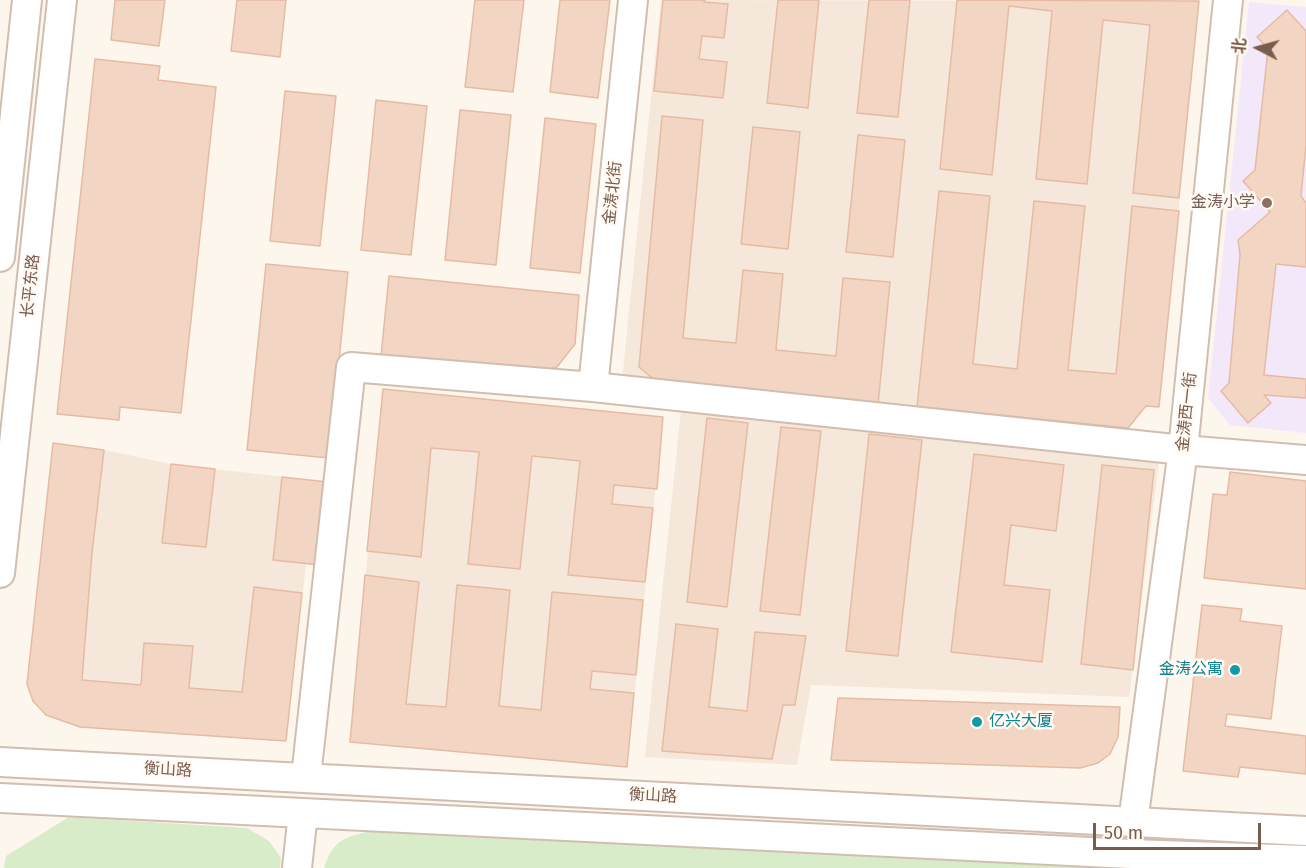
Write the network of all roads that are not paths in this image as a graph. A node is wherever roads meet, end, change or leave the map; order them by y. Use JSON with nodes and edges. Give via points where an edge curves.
{"nodes":[{"id":1,"x":27,"y":0,"type":"edge"},
{"id":2,"x":62,"y":0,"type":"edge"},
{"id":3,"x":633,"y":0,"type":"edge"},
{"id":4,"x":1228,"y":0,"type":"edge"},
{"id":5,"x":0,"y":257,"type":"edge"},
{"id":6,"x":593,"y":387,"type":"junction"},
{"id":7,"x":1183,"y":450,"type":"junction"},
{"id":8,"x":1306,"y":460,"type":"edge"},
{"id":9,"x":0,"y":573,"type":"edge"},
{"id":10,"x":0,"y":762,"type":"edge"},
{"id":11,"x":306,"y":777,"type":"junction"},
{"id":12,"x":0,"y":798,"type":"edge"},
{"id":13,"x":303,"y":813,"type":"junction"},
{"id":14,"x":1133,"y":822,"type":"junction"},
{"id":15,"x":1306,"y":831,"type":"edge"},
{"id":16,"x":1306,"y":860,"type":"edge"},
{"id":17,"x":1130,"y":861,"type":"edge"},
{"id":18,"x":297,"y":868,"type":"edge"}],
"edges":[{"from":1,"to":5,"type":"street","name":"长平东路"},
{"from":2,"to":9,"type":"street","name":"长平东路"},
{"from":3,"to":6,"type":"street","name":"金涛北街"},
{"from":4,"to":7,"type":"street","name":"金涛西一街"},
{"from":6,"to":7,"type":"street"},
{"from":6,"to":11,"type":"street","via":[[351,367]]},
{"from":7,"to":8,"type":"street"},
{"from":7,"to":14,"type":"street","name":"金涛西一街"},
{"from":10,"to":11,"type":"street","name":"衡山路"},
{"from":11,"to":14,"type":"street","name":"衡山路"},
{"from":12,"to":13,"type":"street"},
{"from":13,"to":17,"type":"street"},
{"from":13,"to":18,"type":"street"},
{"from":14,"to":15,"type":"street","name":"衡山路"},
{"from":16,"to":17,"type":"street"}]}
